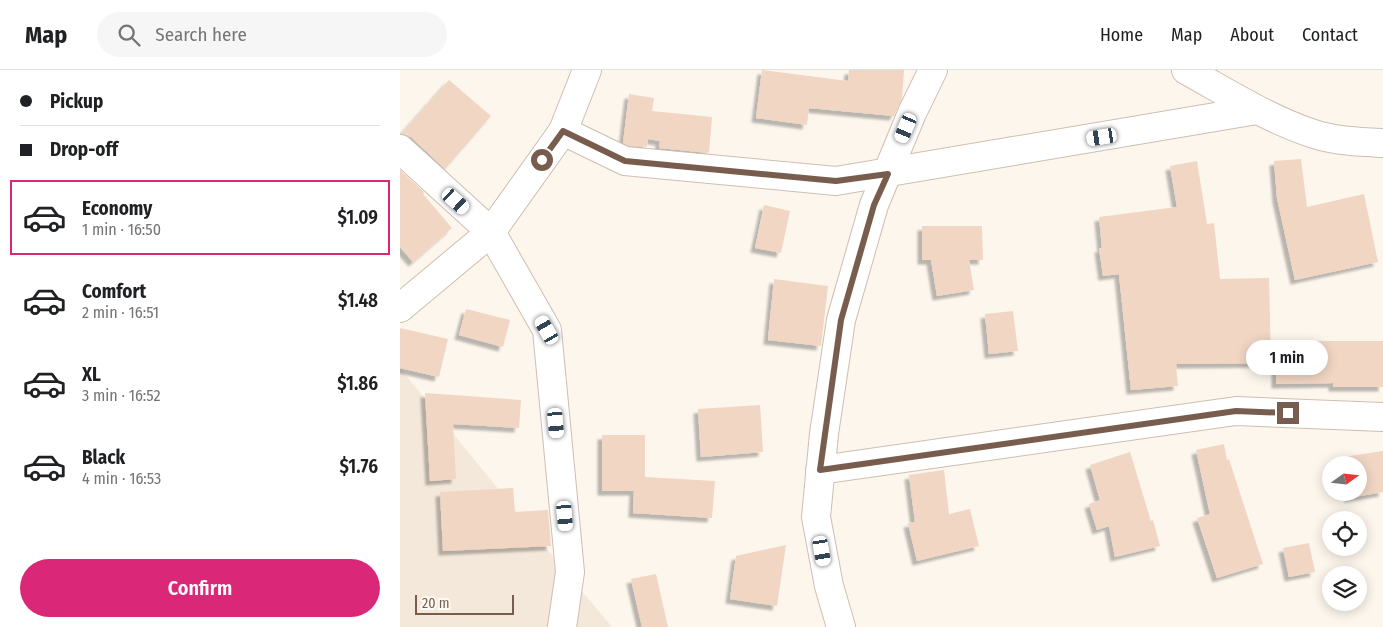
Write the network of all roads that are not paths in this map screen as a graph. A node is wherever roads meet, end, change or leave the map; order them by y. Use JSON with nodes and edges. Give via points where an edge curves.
{"nodes":[{"id":1,"x":587,"y":70,"type":"edge"},
{"id":2,"x":933,"y":70,"type":"edge"},
{"id":3,"x":1186,"y":70,"type":"edge"},
{"id":4,"x":1257,"y":110,"type":"junction"},
{"id":5,"x":563,"y":131,"type":"junction"},
{"id":6,"x":1383,"y":143,"type":"edge"},
{"id":7,"x":400,"y":149,"type":"edge"},
{"id":8,"x":888,"y":174,"type":"junction"},
{"id":9,"x":491,"y":232,"type":"junction"},
{"id":10,"x":400,"y":308,"type":"edge"},
{"id":11,"x":1383,"y":417,"type":"edge"},
{"id":12,"x":820,"y":470,"type":"junction"},
{"id":13,"x":562,"y":627,"type":"edge"},
{"id":14,"x":841,"y":627,"type":"edge"}],
"edges":[{"from":1,"to":5,"type":"street"},
{"from":2,"to":8,"type":"street"},
{"from":3,"to":4,"type":"street"},
{"from":4,"to":6,"type":"street","via":[[1315,135]]},
{"from":4,"to":8,"type":"street"},
{"from":5,"to":8,"type":"street","via":[[625,161],[836,181]]},
{"from":5,"to":9,"type":"street"},
{"from":7,"to":9,"type":"street"},
{"from":8,"to":12,"type":"street","via":[[874,205],[841,320]]},
{"from":9,"to":10,"type":"street"},
{"from":9,"to":13,"type":"street","via":[[547,330],[570,572]]},
{"from":11,"to":12,"type":"street","via":[[1236,411]]},
{"from":12,"to":14,"type":"street","via":[[816,517],[828,586]]}]}
